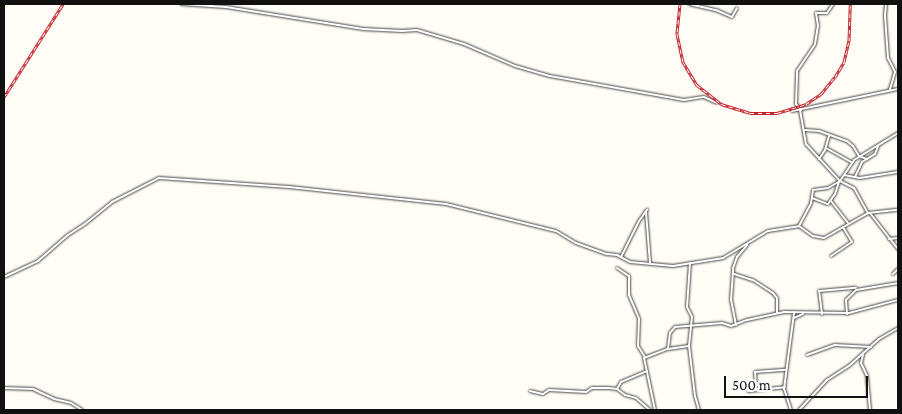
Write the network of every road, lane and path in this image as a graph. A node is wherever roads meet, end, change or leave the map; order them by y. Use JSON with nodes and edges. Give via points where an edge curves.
{"nodes":[{"id":1,"x":181,"y":4,"type":"edge"},
{"id":2,"x":689,"y":4,"type":"edge"},
{"id":3,"x":833,"y":4,"type":"edge"},
{"id":4,"x":886,"y":4,"type":"edge"},
{"id":5,"x":737,"y":8,"type":"dead end"},
{"id":6,"x":898,"y":89,"type":"edge"},
{"id":7,"x":890,"y":90,"type":"junction"},
{"id":8,"x":717,"y":103,"type":"dead end"},
{"id":9,"x":801,"y":110,"type":"junction"},
{"id":10,"x":792,"y":111,"type":"dead end"},
{"id":11,"x":804,"y":130,"type":"junction"},
{"id":12,"x":898,"y":133,"type":"edge"},
{"id":13,"x":829,"y":136,"type":"junction"},
{"id":14,"x":878,"y":146,"type":"junction"},
{"id":15,"x":826,"y":148,"type":"junction"},
{"id":16,"x":859,"y":156,"type":"junction"},
{"id":17,"x":819,"y":159,"type":"junction"},
{"id":18,"x":867,"y":159,"type":"junction"},
{"id":19,"x":851,"y":162,"type":"junction"},
{"id":20,"x":898,"y":172,"type":"edge"},
{"id":21,"x":844,"y":175,"type":"junction"},
{"id":22,"x":855,"y":177,"type":"junction"},
{"id":23,"x":840,"y":181,"type":"junction"},
{"id":24,"x":812,"y":198,"type":"junction"},
{"id":25,"x":831,"y":201,"type":"junction"},
{"id":26,"x":898,"y":210,"type":"edge"},
{"id":27,"x":869,"y":213,"type":"junction"},
{"id":28,"x":848,"y":223,"type":"junction"},
{"id":29,"x":799,"y":226,"type":"junction"},
{"id":30,"x":843,"y":227,"type":"junction"},
{"id":31,"x":898,"y":238,"type":"edge"},
{"id":32,"x":890,"y":239,"type":"junction"},
{"id":33,"x":748,"y":244,"type":"junction"},
{"id":34,"x":898,"y":249,"type":"edge"},
{"id":35,"x":831,"y":256,"type":"dead end"},
{"id":36,"x":621,"y":257,"type":"junction"},
{"id":37,"x":650,"y":263,"type":"junction"},
{"id":38,"x":690,"y":263,"type":"junction"},
{"id":39,"x":616,"y":268,"type":"dead end"},
{"id":40,"x":898,"y":269,"type":"edge"},
{"id":41,"x":733,"y":274,"type":"junction"},
{"id":42,"x":893,"y":274,"type":"dead end"},
{"id":43,"x":4,"y":277,"type":"edge"},
{"id":44,"x":898,"y":283,"type":"edge"},
{"id":45,"x":856,"y":288,"type":"dead end"},
{"id":46,"x":898,"y":300,"type":"edge"},
{"id":47,"x":777,"y":313,"type":"junction"},
{"id":48,"x":794,"y":313,"type":"junction"},
{"id":49,"x":803,"y":314,"type":"junction"},
{"id":50,"x":822,"y":314,"type":"junction"},
{"id":51,"x":847,"y":314,"type":"junction"},
{"id":52,"x":793,"y":318,"type":"junction"},
{"id":53,"x":736,"y":325,"type":"junction"},
{"id":54,"x":689,"y":328,"type":"junction"},
{"id":55,"x":898,"y":328,"type":"edge"},
{"id":56,"x":894,"y":330,"type":"junction"},
{"id":57,"x":898,"y":332,"type":"edge"},
{"id":58,"x":689,"y":346,"type":"junction"},
{"id":59,"x":871,"y":347,"type":"junction"},
{"id":60,"x":668,"y":349,"type":"junction"},
{"id":61,"x":863,"y":354,"type":"junction"},
{"id":62,"x":807,"y":355,"type":"dead end"},
{"id":63,"x":645,"y":357,"type":"junction"},
{"id":64,"x":786,"y":370,"type":"junction"},
{"id":65,"x":647,"y":371,"type":"junction"},
{"id":66,"x":785,"y":387,"type":"junction"},
{"id":67,"x":4,"y":388,"type":"edge"},
{"id":68,"x":617,"y":389,"type":"junction"},
{"id":69,"x":756,"y":389,"type":"junction"},
{"id":70,"x":530,"y":391,"type":"dead end"},
{"id":71,"x":748,"y":391,"type":"dead end"},
{"id":72,"x":82,"y":410,"type":"edge"},
{"id":73,"x":650,"y":410,"type":"edge"},
{"id":74,"x":655,"y":410,"type":"edge"},
{"id":75,"x":699,"y":410,"type":"edge"},
{"id":76,"x":791,"y":410,"type":"edge"},
{"id":77,"x":799,"y":410,"type":"edge"},
{"id":78,"x":870,"y":410,"type":"edge"}],
"edges":[{"from":1,"to":8,"type":"street","via":[[363,29],[417,30],[550,76],[684,100],[704,97]]},
{"from":2,"to":5,"type":"street","via":[[732,17]]},
{"from":3,"to":9,"type":"street","via":[[828,13],[816,13],[816,44],[797,71],[796,104]]},
{"from":4,"to":7,"type":"street","via":[[888,58],[895,72]]},
{"from":6,"to":7,"type":"street"},
{"from":7,"to":9,"type":"street"},
{"from":9,"to":10,"type":"street"},
{"from":9,"to":11,"type":"street"},
{"from":11,"to":13,"type":"street","via":[[819,131]]},
{"from":11,"to":17,"type":"street","via":[[806,144]]},
{"from":12,"to":14,"type":"street"},
{"from":13,"to":15,"type":"street"},
{"from":13,"to":16,"type":"street","via":[[848,142]]},
{"from":14,"to":16,"type":"street"},
{"from":14,"to":18,"type":"street","via":[[875,154]]},
{"from":15,"to":17,"type":"street"},
{"from":15,"to":19,"type":"street"},
{"from":16,"to":18,"type":"street"},
{"from":16,"to":19,"type":"street"},
{"from":17,"to":23,"type":"street"},
{"from":18,"to":22,"type":"street"},
{"from":19,"to":21,"type":"street"},
{"from":20,"to":22,"type":"street"},
{"from":21,"to":22,"type":"street"},
{"from":21,"to":23,"type":"street"},
{"from":23,"to":24,"type":"street","via":[[827,189],[814,189]]},
{"from":23,"to":25,"type":"street"},
{"from":23,"to":27,"type":"street","via":[[854,188]]},
{"from":24,"to":25,"type":"street","via":[[826,204]]},
{"from":24,"to":29,"type":"street"},
{"from":25,"to":28,"type":"street"},
{"from":26,"to":27,"type":"street"},
{"from":27,"to":28,"type":"street"},
{"from":27,"to":32,"type":"street"},
{"from":28,"to":30,"type":"street"},
{"from":29,"to":30,"type":"street","via":[[821,238]]},
{"from":29,"to":33,"type":"street","via":[[768,231]]},
{"from":30,"to":35,"type":"street","via":[[853,241]]},
{"from":31,"to":32,"type":"street"},
{"from":32,"to":34,"type":"street"},
{"from":33,"to":38,"type":"street","via":[[721,258]]},
{"from":33,"to":41,"type":"street","via":[[737,257]]},
{"from":36,"to":37,"type":"street","via":[[634,263]]},
{"from":36,"to":37,"type":"street","via":[[647,211]]},
{"from":36,"to":43,"type":"street","via":[[590,249],[545,228],[446,204],[289,187],[159,178],[112,202],[38,261]]},
{"from":37,"to":38,"type":"street","via":[[673,266]]},
{"from":38,"to":54,"type":"street","via":[[687,307],[692,317]]},
{"from":39,"to":63,"type":"street","via":[[628,275],[629,295],[639,319],[638,346]]},
{"from":40,"to":42,"type":"street"},
{"from":41,"to":47,"type":"street","via":[[753,280],[773,293]]},
{"from":41,"to":53,"type":"street","via":[[730,300]]},
{"from":44,"to":51,"type":"street","via":[[856,290],[846,300]]},
{"from":45,"to":50,"type":"street","via":[[818,291]]},
{"from":46,"to":51,"type":"street"},
{"from":47,"to":48,"type":"street"},
{"from":47,"to":53,"type":"street"},
{"from":48,"to":49,"type":"street"},
{"from":48,"to":52,"type":"street"},
{"from":49,"to":50,"type":"street"},
{"from":49,"to":52,"type":"street"},
{"from":50,"to":51,"type":"street"},
{"from":52,"to":64,"type":"street"},
{"from":53,"to":54,"type":"street"},
{"from":54,"to":58,"type":"street"},
{"from":54,"to":60,"type":"street","via":[[673,328]]},
{"from":55,"to":56,"type":"street"},
{"from":56,"to":57,"type":"street"},
{"from":56,"to":59,"type":"street"},
{"from":58,"to":60,"type":"street"},
{"from":58,"to":75,"type":"street"},
{"from":59,"to":61,"type":"street"},
{"from":59,"to":62,"type":"street","via":[[835,345]]},
{"from":60,"to":63,"type":"street"},
{"from":61,"to":77,"type":"street","via":[[827,380]]},
{"from":61,"to":78,"type":"street","via":[[861,361],[867,376]]},
{"from":63,"to":65,"type":"street"},
{"from":64,"to":66,"type":"street"},
{"from":64,"to":69,"type":"street","via":[[755,372]]},
{"from":65,"to":68,"type":"street","via":[[622,382]]},
{"from":65,"to":74,"type":"street"},
{"from":66,"to":69,"type":"street"},
{"from":66,"to":76,"type":"street"},
{"from":67,"to":72,"type":"street","via":[[33,389]]},
{"from":68,"to":70,"type":"street","via":[[595,387],[586,392],[549,390],[545,394]]},
{"from":68,"to":73,"type":"street","via":[[625,396],[641,400]]},
{"from":69,"to":71,"type":"street"}]}
